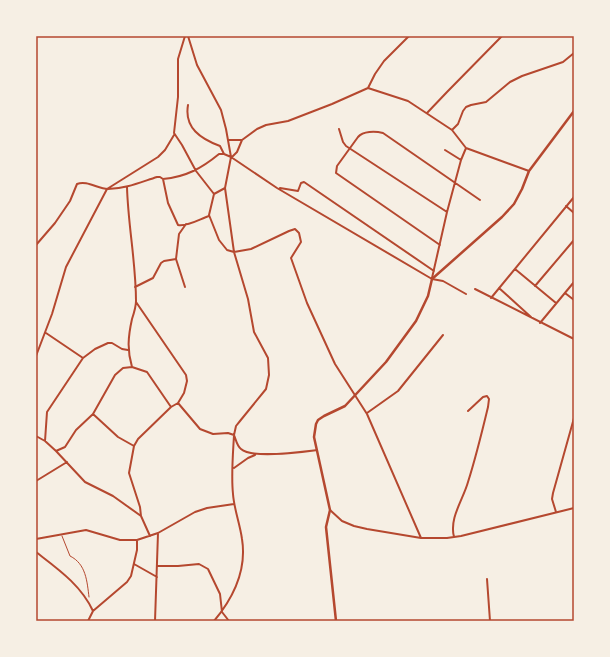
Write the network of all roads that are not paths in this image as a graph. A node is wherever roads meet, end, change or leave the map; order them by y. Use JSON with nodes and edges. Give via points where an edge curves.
{"nodes":[{"id":1,"x":186,"y":36,"type":"edge"},
{"id":2,"x":409,"y":36,"type":"edge"},
{"id":3,"x":502,"y":36,"type":"edge"},
{"id":4,"x":574,"y":53,"type":"edge"},
{"id":5,"x":368,"y":88,"type":"junction"},
{"id":6,"x":188,"y":105,"type":"dead end"},
{"id":7,"x":574,"y":111,"type":"edge"},
{"id":8,"x":427,"y":114,"type":"junction"},
{"id":9,"x":339,"y":129,"type":"dead end"},
{"id":10,"x":452,"y":130,"type":"junction"},
{"id":11,"x":174,"y":135,"type":"junction"},
{"id":12,"x":228,"y":140,"type":"junction"},
{"id":13,"x":242,"y":140,"type":"junction"},
{"id":14,"x":349,"y":148,"type":"junction"},
{"id":15,"x":466,"y":148,"type":"junction"},
{"id":16,"x":445,"y":150,"type":"dead end"},
{"id":17,"x":224,"y":154,"type":"junction"},
{"id":18,"x":231,"y":157,"type":"junction"},
{"id":19,"x":461,"y":160,"type":"junction"},
{"id":20,"x":196,"y":171,"type":"junction"},
{"id":21,"x":529,"y":171,"type":"junction"},
{"id":22,"x":164,"y":180,"type":"junction"},
{"id":23,"x":455,"y":183,"type":"junction"},
{"id":24,"x":127,"y":187,"type":"junction"},
{"id":25,"x":225,"y":188,"type":"junction"},
{"id":26,"x":277,"y":188,"type":"junction"},
{"id":27,"x":106,"y":189,"type":"junction"},
{"id":28,"x":214,"y":194,"type":"junction"},
{"id":29,"x":574,"y":197,"type":"edge"},
{"id":30,"x":480,"y":200,"type":"dead end"},
{"id":31,"x":566,"y":206,"type":"junction"},
{"id":32,"x":447,"y":212,"type":"junction"},
{"id":33,"x":574,"y":213,"type":"edge"},
{"id":34,"x":209,"y":216,"type":"junction"},
{"id":35,"x":186,"y":224,"type":"junction"},
{"id":36,"x":574,"y":240,"type":"edge"},
{"id":37,"x":36,"y":245,"type":"edge"},
{"id":38,"x":440,"y":245,"type":"junction"},
{"id":39,"x":234,"y":252,"type":"junction"},
{"id":40,"x":176,"y":259,"type":"junction"},
{"id":41,"x":434,"y":270,"type":"junction"},
{"id":42,"x":514,"y":270,"type":"junction"},
{"id":43,"x":432,"y":279,"type":"junction"},
{"id":44,"x":574,"y":282,"type":"edge"},
{"id":45,"x":185,"y":286,"type":"dead end"},
{"id":46,"x":535,"y":286,"type":"junction"},
{"id":47,"x":135,"y":288,"type":"junction"},
{"id":48,"x":499,"y":288,"type":"junction"},
{"id":49,"x":475,"y":289,"type":"dead end"},
{"id":50,"x":565,"y":293,"type":"junction"},
{"id":51,"x":466,"y":294,"type":"dead end"},
{"id":52,"x":491,"y":298,"type":"junction"},
{"id":53,"x":574,"y":300,"type":"edge"},
{"id":54,"x":136,"y":302,"type":"junction"},
{"id":55,"x":556,"y":303,"type":"junction"},
{"id":56,"x":533,"y":319,"type":"junction"},
{"id":57,"x":540,"y":323,"type":"junction"},
{"id":58,"x":46,"y":333,"type":"junction"},
{"id":59,"x":443,"y":335,"type":"dead end"},
{"id":60,"x":574,"y":339,"type":"edge"},
{"id":61,"x":128,"y":350,"type":"junction"},
{"id":62,"x":36,"y":356,"type":"edge"},
{"id":63,"x":83,"y":358,"type":"junction"},
{"id":64,"x":132,"y":367,"type":"junction"},
{"id":65,"x":356,"y":395,"type":"junction"},
{"id":66,"x":178,"y":403,"type":"junction"},
{"id":67,"x":171,"y":407,"type":"junction"},
{"id":68,"x":468,"y":411,"type":"dead end"},
{"id":69,"x":93,"y":414,"type":"junction"},
{"id":70,"x":366,"y":414,"type":"junction"},
{"id":71,"x":574,"y":418,"type":"edge"},
{"id":72,"x":234,"y":435,"type":"junction"},
{"id":73,"x":36,"y":436,"type":"edge"},
{"id":74,"x":45,"y":441,"type":"junction"},
{"id":75,"x":134,"y":446,"type":"junction"},
{"id":76,"x":56,"y":450,"type":"junction"},
{"id":77,"x":317,"y":450,"type":"junction"},
{"id":78,"x":256,"y":454,"type":"junction"},
{"id":79,"x":67,"y":462,"type":"junction"},
{"id":80,"x":233,"y":469,"type":"junction"},
{"id":81,"x":36,"y":481,"type":"edge"},
{"id":82,"x":234,"y":504,"type":"junction"},
{"id":83,"x":574,"y":508,"type":"edge"},
{"id":84,"x":330,"y":510,"type":"junction"},
{"id":85,"x":556,"y":512,"type":"junction"},
{"id":86,"x":141,"y":516,"type":"junction"},
{"id":87,"x":158,"y":533,"type":"junction"},
{"id":88,"x":150,"y":536,"type":"junction"},
{"id":89,"x":454,"y":537,"type":"junction"},
{"id":90,"x":422,"y":538,"type":"junction"},
{"id":91,"x":36,"y":539,"type":"edge"},
{"id":92,"x":136,"y":540,"type":"junction"},
{"id":93,"x":36,"y":552,"type":"edge"},
{"id":94,"x":134,"y":564,"type":"junction"},
{"id":95,"x":157,"y":566,"type":"junction"},
{"id":96,"x":157,"y":577,"type":"junction"},
{"id":97,"x":487,"y":579,"type":"dead end"},
{"id":98,"x":93,"y":611,"type":"junction"},
{"id":99,"x":222,"y":612,"type":"junction"},
{"id":100,"x":88,"y":621,"type":"edge"},
{"id":101,"x":155,"y":621,"type":"edge"},
{"id":102,"x":214,"y":621,"type":"edge"},
{"id":103,"x":229,"y":621,"type":"edge"},
{"id":104,"x":336,"y":621,"type":"edge"},
{"id":105,"x":490,"y":621,"type":"edge"}],
"edges":[{"from":1,"to":11,"type":"street","via":[[178,58],[178,97]]},
{"from":1,"to":12,"type":"street","via":[[197,65],[221,110]]},
{"from":2,"to":5,"type":"street","via":[[384,60]]},
{"from":3,"to":8,"type":"street"},
{"from":4,"to":10,"type":"street","via":[[563,62],[510,82],[486,102],[466,107],[458,124]]},
{"from":5,"to":8,"type":"street","via":[[408,102]]},
{"from":5,"to":13,"type":"street","via":[[295,118],[266,125]]},
{"from":6,"to":17,"type":"street","via":[[188,116],[195,131],[202,139],[220,146]]},
{"from":7,"to":21,"type":"street"},
{"from":8,"to":10,"type":"street"},
{"from":9,"to":14,"type":"street","via":[[343,142]]},
{"from":10,"to":15,"type":"street"},
{"from":11,"to":20,"type":"street"},
{"from":11,"to":27,"type":"street","via":[[166,150],[158,157]]},
{"from":12,"to":13,"type":"street"},
{"from":12,"to":18,"type":"street"},
{"from":13,"to":18,"type":"street","via":[[237,152]]},
{"from":14,"to":23,"type":"street","via":[[361,134],[383,133]]},
{"from":14,"to":32,"type":"street"},
{"from":14,"to":38,"type":"street","via":[[337,166],[336,173]]},
{"from":15,"to":19,"type":"street"},
{"from":15,"to":21,"type":"street"},
{"from":16,"to":19,"type":"street"},
{"from":17,"to":18,"type":"street"},
{"from":17,"to":20,"type":"street","via":[[220,154]]},
{"from":18,"to":25,"type":"street"},
{"from":18,"to":26,"type":"street"},
{"from":19,"to":23,"type":"street"},
{"from":20,"to":22,"type":"street"},
{"from":20,"to":28,"type":"street"},
{"from":21,"to":43,"type":"street","via":[[514,204]]},
{"from":22,"to":24,"type":"street","via":[[157,177]]},
{"from":22,"to":35,"type":"street","via":[[168,203],[176,223],[180,226]]},
{"from":23,"to":30,"type":"street"},
{"from":23,"to":32,"type":"street"},
{"from":24,"to":27,"type":"street"},
{"from":24,"to":47,"type":"street"},
{"from":25,"to":28,"type":"street"},
{"from":25,"to":39,"type":"street"},
{"from":26,"to":41,"type":"street","via":[[298,191],[304,182]]},
{"from":26,"to":43,"type":"street"},
{"from":27,"to":37,"type":"street","via":[[83,183],[77,184],[56,223]]},
{"from":27,"to":58,"type":"street","via":[[66,267]]},
{"from":28,"to":34,"type":"street"},
{"from":29,"to":31,"type":"street"},
{"from":31,"to":33,"type":"street"},
{"from":31,"to":42,"type":"street"},
{"from":32,"to":38,"type":"street"},
{"from":34,"to":35,"type":"street"},
{"from":34,"to":39,"type":"street","via":[[219,240],[227,250]]},
{"from":35,"to":40,"type":"street","via":[[179,234]]},
{"from":36,"to":46,"type":"street"},
{"from":38,"to":41,"type":"street"},
{"from":39,"to":65,"type":"street","via":[[251,249],[295,229],[299,233],[301,242],[291,258],[307,303],[335,364]]},
{"from":39,"to":72,"type":"street","via":[[248,299],[254,332],[268,358],[269,375],[266,389],[236,426]]},
{"from":40,"to":45,"type":"street"},
{"from":40,"to":47,"type":"street","via":[[161,263],[152,278]]},
{"from":41,"to":43,"type":"street"},
{"from":42,"to":46,"type":"street"},
{"from":42,"to":48,"type":"street"},
{"from":43,"to":51,"type":"street","via":[[442,281]]},
{"from":43,"to":65,"type":"street","via":[[428,296],[416,321],[386,362]]},
{"from":44,"to":50,"type":"street"},
{"from":46,"to":55,"type":"street"},
{"from":47,"to":54,"type":"street"},
{"from":48,"to":52,"type":"street"},
{"from":48,"to":56,"type":"street"},
{"from":49,"to":52,"type":"street"},
{"from":50,"to":53,"type":"street"},
{"from":50,"to":55,"type":"street"},
{"from":52,"to":56,"type":"street"},
{"from":54,"to":61,"type":"street"},
{"from":54,"to":66,"type":"street","via":[[186,375],[188,381]]},
{"from":55,"to":57,"type":"street"},
{"from":56,"to":57,"type":"street"},
{"from":57,"to":60,"type":"street"},
{"from":58,"to":62,"type":"street"},
{"from":58,"to":63,"type":"street"},
{"from":59,"to":70,"type":"street","via":[[398,391]]},
{"from":61,"to":63,"type":"street","via":[[108,343]]},
{"from":61,"to":64,"type":"street"},
{"from":63,"to":74,"type":"street","via":[[47,412]]},
{"from":64,"to":67,"type":"street","via":[[146,372]]},
{"from":64,"to":69,"type":"street","via":[[123,368],[115,375]]},
{"from":65,"to":70,"type":"street"},
{"from":65,"to":77,"type":"street","via":[[340,410],[318,420],[314,429]]},
{"from":66,"to":67,"type":"street"},
{"from":66,"to":72,"type":"street","via":[[200,429],[213,434]]},
{"from":67,"to":75,"type":"street"},
{"from":68,"to":89,"type":"street","via":[[487,396],[488,407],[466,491],[456,512],[452,531]]},
{"from":69,"to":75,"type":"street","via":[[118,437]]},
{"from":69,"to":76,"type":"street","via":[[76,430],[65,447]]},
{"from":70,"to":90,"type":"street"},
{"from":71,"to":85,"type":"street","via":[[552,493]]},
{"from":72,"to":78,"type":"street","via":[[240,449]]},
{"from":72,"to":80,"type":"street"},
{"from":73,"to":74,"type":"street"},
{"from":74,"to":76,"type":"street"},
{"from":75,"to":86,"type":"street","via":[[129,473]]},
{"from":76,"to":79,"type":"street"},
{"from":77,"to":78,"type":"street"},
{"from":77,"to":84,"type":"street"},
{"from":78,"to":80,"type":"street"},
{"from":79,"to":81,"type":"street"},
{"from":79,"to":86,"type":"street","via":[[85,482],[113,496]]},
{"from":80,"to":82,"type":"street"},
{"from":82,"to":87,"type":"street","via":[[195,512]]},
{"from":82,"to":99,"type":"street","via":[[244,551],[243,564],[238,583]]},
{"from":83,"to":85,"type":"street"},
{"from":84,"to":90,"type":"street","via":[[342,521],[354,526]]},
{"from":84,"to":104,"type":"street","via":[[326,527]]},
{"from":85,"to":89,"type":"street"},
{"from":86,"to":88,"type":"street"},
{"from":87,"to":88,"type":"street"},
{"from":87,"to":95,"type":"street"},
{"from":88,"to":92,"type":"street"},
{"from":89,"to":90,"type":"street"},
{"from":91,"to":92,"type":"street","via":[[86,530],[120,540]]},
{"from":92,"to":94,"type":"street"},
{"from":93,"to":98,"type":"street","via":[[72,581]]},
{"from":94,"to":96,"type":"street"},
{"from":94,"to":98,"type":"street","via":[[127,582]]},
{"from":95,"to":96,"type":"street"},
{"from":95,"to":99,"type":"street","via":[[199,564],[208,569],[220,594]]},
{"from":96,"to":101,"type":"street"},
{"from":97,"to":105,"type":"street"},
{"from":98,"to":100,"type":"street"},
{"from":99,"to":102,"type":"street"},
{"from":99,"to":103,"type":"street"}]}
